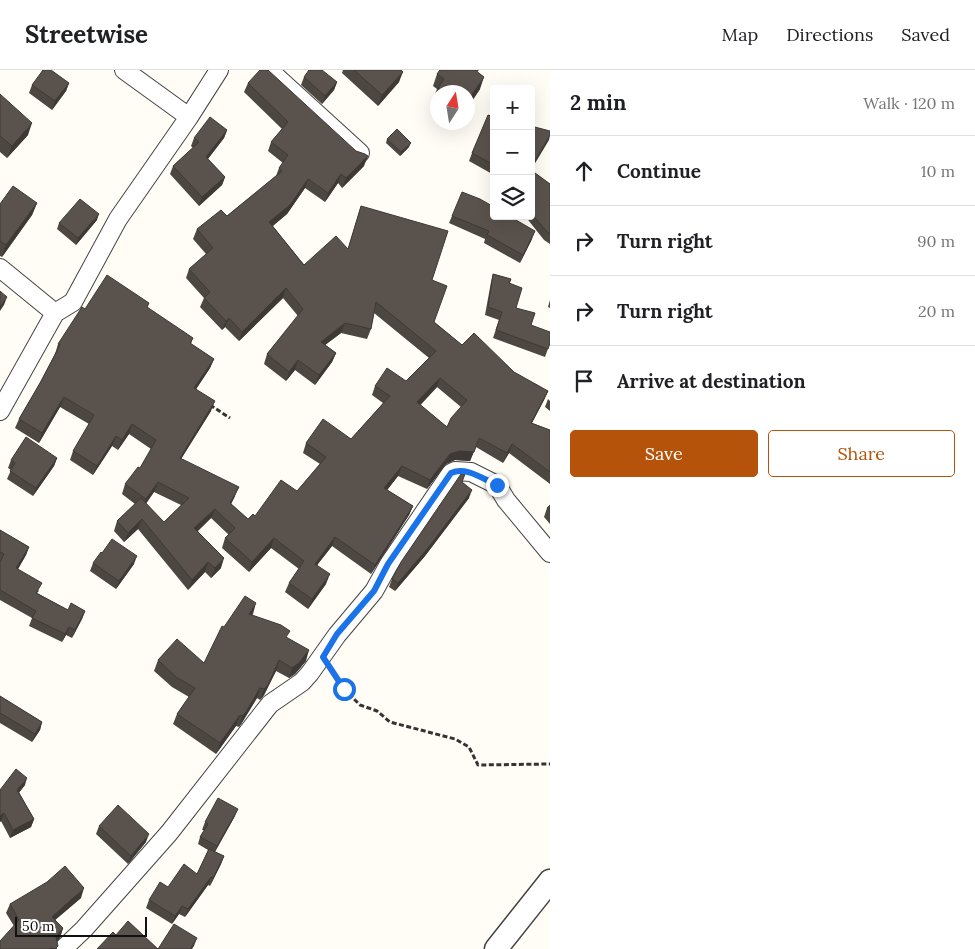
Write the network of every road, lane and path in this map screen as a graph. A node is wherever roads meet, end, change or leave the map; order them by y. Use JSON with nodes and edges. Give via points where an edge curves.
{"nodes":[{"id":1,"x":124,"y":70,"type":"edge"},
{"id":2,"x":219,"y":70,"type":"edge"},
{"id":3,"x":269,"y":70,"type":"edge"},
{"id":4,"x":189,"y":117,"type":"junction"},
{"id":5,"x":360,"y":153,"type":"edge"},
{"id":6,"x":0,"y":268,"type":"edge"},
{"id":7,"x":56,"y":313,"type":"junction"},
{"id":8,"x":207,"y":403,"type":"edge"},
{"id":9,"x":0,"y":411,"type":"edge"},
{"id":10,"x":230,"y":418,"type":"dead end"},
{"id":11,"x":550,"y":553,"type":"edge"},
{"id":12,"x":323,"y":657,"type":"junction"},
{"id":13,"x":550,"y":764,"type":"edge"},
{"id":14,"x":550,"y":880,"type":"edge"},
{"id":15,"x":63,"y":949,"type":"edge"},
{"id":16,"x":496,"y":949,"type":"edge"}],
"edges":[{"from":1,"to":4,"type":"street"},
{"from":2,"to":4,"type":"street"},
{"from":3,"to":5,"type":"street"},
{"from":4,"to":7,"type":"street","via":[[118,219],[73,302]]},
{"from":6,"to":7,"type":"street"},
{"from":7,"to":9,"type":"street"},
{"from":8,"to":10,"type":"path"},
{"from":11,"to":12,"type":"street","via":[[497,485],[471,472],[455,471],[388,564],[374,591],[337,634]]},
{"from":12,"to":13,"type":"path","via":[[344,689],[360,705],[377,711],[390,722],[455,739],[468,746],[478,765]]},
{"from":12,"to":15,"type":"street","via":[[302,682],[270,704],[169,833]]},
{"from":14,"to":16,"type":"street"}]}
